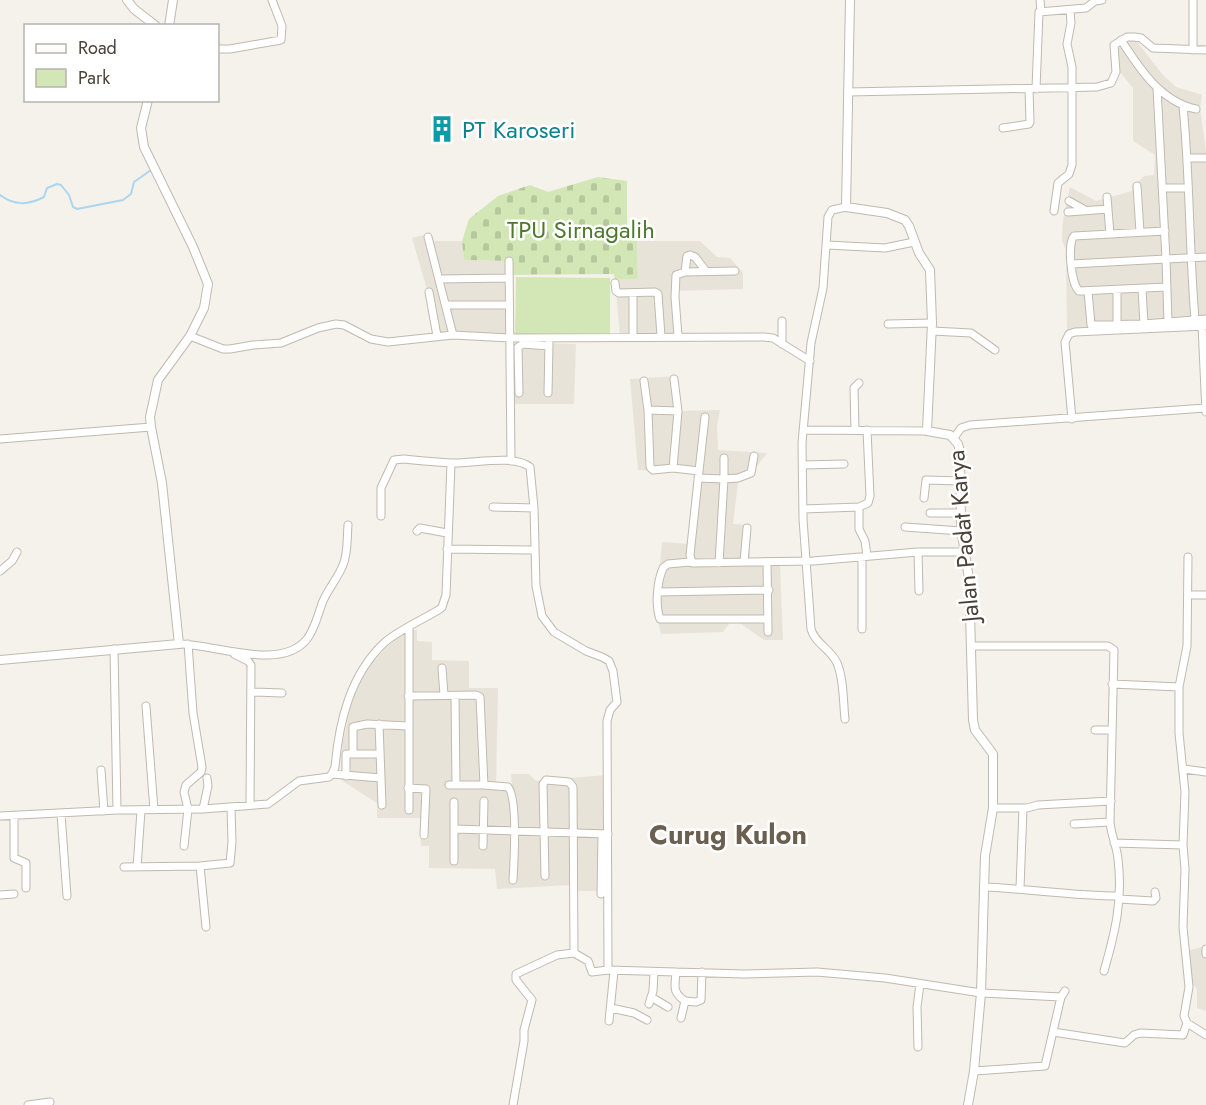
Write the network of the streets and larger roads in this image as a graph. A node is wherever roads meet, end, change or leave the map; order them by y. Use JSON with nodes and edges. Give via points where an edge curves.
{"nodes":[{"id":1,"x":127,"y":0,"type":"edge"},
{"id":2,"x":173,"y":0,"type":"edge"},
{"id":3,"x":272,"y":0,"type":"edge"},
{"id":4,"x":850,"y":0,"type":"edge"},
{"id":5,"x":1040,"y":0,"type":"edge"},
{"id":6,"x":1095,"y":0,"type":"edge"},
{"id":7,"x":1102,"y":0,"type":"edge"},
{"id":8,"x":1192,"y":0,"type":"edge"},
{"id":9,"x":1070,"y":10,"type":"junction"},
{"id":10,"x":1041,"y":12,"type":"junction"},
{"id":11,"x":153,"y":24,"type":"edge"},
{"id":12,"x":169,"y":24,"type":"edge"},
{"id":13,"x":1121,"y":40,"type":"junction"},
{"id":14,"x":219,"y":49,"type":"edge"},
{"id":15,"x":1193,"y":50,"type":"junction"},
{"id":16,"x":1206,"y":50,"type":"edge"},
{"id":17,"x":1071,"y":88,"type":"junction"},
{"id":18,"x":1157,"y":88,"type":"junction"},
{"id":19,"x":1033,"y":89,"type":"junction"},
{"id":20,"x":848,"y":92,"type":"junction"},
{"id":21,"x":148,"y":102,"type":"edge"},
{"id":22,"x":1183,"y":106,"type":"junction"},
{"id":23,"x":1196,"y":109,"type":"dead end"},
{"id":24,"x":1003,"y":128,"type":"dead end"},
{"id":25,"x":1188,"y":158,"type":"junction"},
{"id":26,"x":1206,"y":158,"type":"edge"},
{"id":27,"x":1137,"y":186,"type":"dead end"},
{"id":28,"x":1162,"y":188,"type":"junction"},
{"id":29,"x":1187,"y":188,"type":"junction"},
{"id":30,"x":1107,"y":197,"type":"dead end"},
{"id":31,"x":1069,"y":201,"type":"dead end"},
{"id":32,"x":846,"y":207,"type":"junction"},
{"id":33,"x":1108,"y":209,"type":"junction"},
{"id":34,"x":1085,"y":210,"type":"junction"},
{"id":35,"x":1054,"y":211,"type":"dead end"},
{"id":36,"x":1068,"y":212,"type":"dead end"},
{"id":37,"x":1165,"y":231,"type":"junction"},
{"id":38,"x":1140,"y":232,"type":"junction"},
{"id":39,"x":1110,"y":234,"type":"junction"},
{"id":40,"x":428,"y":237,"type":"dead end"},
{"id":41,"x":914,"y":242,"type":"junction"},
{"id":42,"x":827,"y":246,"type":"junction"},
{"id":43,"x":1206,"y":257,"type":"edge"},
{"id":44,"x":1190,"y":258,"type":"junction"},
{"id":45,"x":1166,"y":259,"type":"junction"},
{"id":46,"x":508,"y":261,"type":"dead end"},
{"id":47,"x":1072,"y":264,"type":"junction"},
{"id":48,"x":706,"y":271,"type":"junction"},
{"id":49,"x":735,"y":271,"type":"dead end"},
{"id":50,"x":685,"y":272,"type":"junction"},
{"id":51,"x":509,"y":278,"type":"junction"},
{"id":52,"x":439,"y":279,"type":"junction"},
{"id":53,"x":615,"y":283,"type":"dead end"},
{"id":54,"x":1167,"y":287,"type":"junction"},
{"id":55,"x":1142,"y":289,"type":"junction"},
{"id":56,"x":1117,"y":290,"type":"junction"},
{"id":57,"x":1088,"y":291,"type":"junction"},
{"id":58,"x":429,"y":292,"type":"dead end"},
{"id":59,"x":633,"y":293,"type":"junction"},
{"id":60,"x":446,"y":305,"type":"junction"},
{"id":61,"x":508,"y":305,"type":"junction"},
{"id":62,"x":1195,"y":320,"type":"junction"},
{"id":63,"x":782,"y":321,"type":"dead end"},
{"id":64,"x":1168,"y":322,"type":"junction"},
{"id":65,"x":1205,"y":323,"type":"edge"},
{"id":66,"x":888,"y":324,"type":"dead end"},
{"id":67,"x":1143,"y":324,"type":"junction"},
{"id":68,"x":1117,"y":325,"type":"junction"},
{"id":69,"x":932,"y":327,"type":"junction"},
{"id":70,"x":453,"y":335,"type":"junction"},
{"id":71,"x":190,"y":336,"type":"junction"},
{"id":72,"x":437,"y":336,"type":"junction"},
{"id":73,"x":633,"y":336,"type":"junction"},
{"id":74,"x":661,"y":336,"type":"junction"},
{"id":75,"x":678,"y":336,"type":"junction"},
{"id":76,"x":549,"y":337,"type":"junction"},
{"id":77,"x":510,"y":338,"type":"junction"},
{"id":78,"x":782,"y":344,"type":"junction"},
{"id":79,"x":549,"y":346,"type":"junction"},
{"id":80,"x":995,"y":350,"type":"dead end"},
{"id":81,"x":810,"y":361,"type":"junction"},
{"id":82,"x":674,"y":379,"type":"dead end"},
{"id":83,"x":644,"y":381,"type":"dead end"},
{"id":84,"x":859,"y":383,"type":"dead end"},
{"id":85,"x":1205,"y":385,"type":"edge"},
{"id":86,"x":519,"y":393,"type":"dead end"},
{"id":87,"x":548,"y":393,"type":"dead end"},
{"id":88,"x":648,"y":410,"type":"junction"},
{"id":89,"x":1205,"y":410,"type":"edge"},
{"id":90,"x":678,"y":411,"type":"junction"},
{"id":91,"x":705,"y":417,"type":"dead end"},
{"id":92,"x":1072,"y":419,"type":"junction"},
{"id":93,"x":151,"y":427,"type":"junction"},
{"id":94,"x":805,"y":430,"type":"junction"},
{"id":95,"x":855,"y":430,"type":"junction"},
{"id":96,"x":867,"y":430,"type":"junction"},
{"id":97,"x":927,"y":431,"type":"junction"},
{"id":98,"x":954,"y":438,"type":"junction"},
{"id":99,"x":0,"y":439,"type":"edge"},
{"id":100,"x":754,"y":456,"type":"dead end"},
{"id":101,"x":724,"y":458,"type":"dead end"},
{"id":102,"x":511,"y":461,"type":"junction"},
{"id":103,"x":451,"y":463,"type":"junction"},
{"id":104,"x":844,"y":464,"type":"dead end"},
{"id":105,"x":803,"y":465,"type":"junction"},
{"id":106,"x":673,"y":468,"type":"junction"},
{"id":107,"x":699,"y":474,"type":"junction"},
{"id":108,"x":724,"y":479,"type":"junction"},
{"id":109,"x":960,"y":481,"type":"junction"},
{"id":110,"x":924,"y":498,"type":"dead end"},
{"id":111,"x":493,"y":507,"type":"dead end"},
{"id":112,"x":860,"y":507,"type":"junction"},
{"id":113,"x":534,"y":508,"type":"junction"},
{"id":114,"x":803,"y":509,"type":"junction"},
{"id":115,"x":930,"y":513,"type":"dead end"},
{"id":116,"x":960,"y":513,"type":"junction"},
{"id":117,"x":381,"y":516,"type":"dead end"},
{"id":118,"x":348,"y":525,"type":"dead end"},
{"id":119,"x":905,"y":527,"type":"dead end"},
{"id":120,"x":747,"y":528,"type":"dead end"},
{"id":121,"x":417,"y":531,"type":"dead end"},
{"id":122,"x":961,"y":531,"type":"junction"},
{"id":123,"x":447,"y":533,"type":"junction"},
{"id":124,"x":447,"y":549,"type":"junction"},
{"id":125,"x":534,"y":550,"type":"junction"},
{"id":126,"x":17,"y":552,"type":"dead end"},
{"id":127,"x":918,"y":552,"type":"junction"},
{"id":128,"x":964,"y":552,"type":"junction"},
{"id":129,"x":865,"y":556,"type":"junction"},
{"id":130,"x":1188,"y":557,"type":"dead end"},
{"id":131,"x":804,"y":560,"type":"junction"},
{"id":132,"x":690,"y":562,"type":"junction"},
{"id":133,"x":719,"y":562,"type":"junction"},
{"id":134,"x":744,"y":562,"type":"junction"},
{"id":135,"x":767,"y":562,"type":"junction"},
{"id":136,"x":0,"y":571,"type":"edge"},
{"id":137,"x":769,"y":590,"type":"junction"},
{"id":138,"x":919,"y":591,"type":"dead end"},
{"id":139,"x":658,"y":592,"type":"junction"},
{"id":140,"x":1188,"y":595,"type":"junction"},
{"id":141,"x":1206,"y":595,"type":"edge"},
{"id":142,"x":768,"y":619,"type":"junction"},
{"id":143,"x":409,"y":628,"type":"junction"},
{"id":144,"x":862,"y":629,"type":"dead end"},
{"id":145,"x":768,"y":632,"type":"dead end"},
{"id":146,"x":183,"y":644,"type":"junction"},
{"id":147,"x":970,"y":646,"type":"junction"},
{"id":148,"x":114,"y":649,"type":"junction"},
{"id":149,"x":230,"y":651,"type":"junction"},
{"id":150,"x":0,"y":660,"type":"edge"},
{"id":151,"x":442,"y":668,"type":"dead end"},
{"id":152,"x":1112,"y":684,"type":"junction"},
{"id":153,"x":1179,"y":687,"type":"junction"},
{"id":154,"x":251,"y":692,"type":"junction"},
{"id":155,"x":282,"y":693,"type":"dead end"},
{"id":156,"x":444,"y":695,"type":"junction"},
{"id":157,"x":408,"y":696,"type":"junction"},
{"id":158,"x":455,"y":696,"type":"junction"},
{"id":159,"x":146,"y":706,"type":"dead end"},
{"id":160,"x":845,"y":719,"type":"dead end"},
{"id":161,"x":379,"y":724,"type":"junction"},
{"id":162,"x":408,"y":726,"type":"junction"},
{"id":163,"x":1095,"y":730,"type":"dead end"},
{"id":164,"x":1112,"y":730,"type":"junction"},
{"id":165,"x":353,"y":754,"type":"junction"},
{"id":166,"x":380,"y":754,"type":"junction"},
{"id":167,"x":1184,"y":769,"type":"junction"},
{"id":168,"x":101,"y":770,"type":"dead end"},
{"id":169,"x":1206,"y":772,"type":"edge"},
{"id":170,"x":332,"y":774,"type":"junction"},
{"id":171,"x":346,"y":776,"type":"junction"},
{"id":172,"x":207,"y":778,"type":"dead end"},
{"id":173,"x":381,"y":778,"type":"junction"},
{"id":174,"x":484,"y":785,"type":"junction"},
{"id":175,"x":408,"y":788,"type":"junction"},
{"id":176,"x":484,"y":801,"type":"dead end"},
{"id":177,"x":1111,"y":801,"type":"junction"},
{"id":178,"x":454,"y":802,"type":"dead end"},
{"id":179,"x":250,"y":805,"type":"junction"},
{"id":180,"x":382,"y":805,"type":"dead end"},
{"id":181,"x":231,"y":807,"type":"junction"},
{"id":182,"x":993,"y":808,"type":"junction"},
{"id":183,"x":1023,"y":808,"type":"junction"},
{"id":184,"x":188,"y":809,"type":"junction"},
{"id":185,"x":204,"y":809,"type":"junction"},
{"id":186,"x":117,"y":810,"type":"junction"},
{"id":187,"x":154,"y":810,"type":"junction"},
{"id":188,"x":409,"y":810,"type":"dead end"},
{"id":189,"x":104,"y":811,"type":"junction"},
{"id":190,"x":141,"y":811,"type":"junction"},
{"id":191,"x":62,"y":814,"type":"junction"},
{"id":192,"x":0,"y":816,"type":"edge"},
{"id":193,"x":14,"y":816,"type":"junction"},
{"id":194,"x":1110,"y":822,"type":"junction"},
{"id":195,"x":1074,"y":824,"type":"dead end"},
{"id":196,"x":455,"y":829,"type":"junction"},
{"id":197,"x":484,"y":830,"type":"junction"},
{"id":198,"x":515,"y":832,"type":"junction"},
{"id":199,"x":574,"y":832,"type":"junction"},
{"id":200,"x":543,"y":833,"type":"junction"},
{"id":201,"x":605,"y":834,"type":"junction"},
{"id":202,"x":424,"y":835,"type":"dead end"},
{"id":203,"x":1114,"y":843,"type":"junction"},
{"id":204,"x":1183,"y":845,"type":"junction"},
{"id":205,"x":184,"y":846,"type":"dead end"},
{"id":206,"x":483,"y":846,"type":"dead end"},
{"id":207,"x":454,"y":861,"type":"dead end"},
{"id":208,"x":200,"y":866,"type":"junction"},
{"id":209,"x":124,"y":867,"type":"dead end"},
{"id":210,"x":137,"y":867,"type":"junction"},
{"id":211,"x":545,"y":876,"type":"dead end"},
{"id":212,"x":513,"y":880,"type":"dead end"},
{"id":213,"x":985,"y":887,"type":"junction"},
{"id":214,"x":26,"y":888,"type":"dead end"},
{"id":215,"x":1020,"y":888,"type":"junction"},
{"id":216,"x":1155,"y":892,"type":"dead end"},
{"id":217,"x":14,"y":894,"type":"dead end"},
{"id":218,"x":601,"y":894,"type":"dead end"},
{"id":219,"x":0,"y":895,"type":"edge"},
{"id":220,"x":67,"y":896,"type":"dead end"},
{"id":221,"x":1119,"y":897,"type":"junction"},
{"id":222,"x":206,"y":927,"type":"dead end"},
{"id":223,"x":1206,"y":949,"type":"edge"},
{"id":224,"x":574,"y":953,"type":"junction"},
{"id":225,"x":1206,"y":954,"type":"edge"},
{"id":226,"x":611,"y":970,"type":"junction"},
{"id":227,"x":1104,"y":971,"type":"dead end"},
{"id":228,"x":654,"y":972,"type":"junction"},
{"id":229,"x":676,"y":972,"type":"junction"},
{"id":230,"x":702,"y":972,"type":"junction"},
{"id":231,"x":920,"y":984,"type":"junction"},
{"id":232,"x":981,"y":993,"type":"junction"},
{"id":233,"x":685,"y":1001,"type":"junction"},
{"id":234,"x":668,"y":1007,"type":"dead end"},
{"id":235,"x":611,"y":1008,"type":"junction"},
{"id":236,"x":681,"y":1018,"type":"dead end"},
{"id":237,"x":647,"y":1020,"type":"dead end"},
{"id":238,"x":609,"y":1021,"type":"dead end"},
{"id":239,"x":1187,"y":1023,"type":"junction"},
{"id":240,"x":1053,"y":1032,"type":"junction"},
{"id":241,"x":1206,"y":1035,"type":"edge"},
{"id":242,"x":918,"y":1047,"type":"dead end"},
{"id":243,"x":974,"y":1071,"type":"junction"},
{"id":244,"x":50,"y":1102,"type":"dead end"},
{"id":245,"x":28,"y":1105,"type":"edge"},
{"id":246,"x":513,"y":1105,"type":"edge"},
{"id":247,"x":968,"y":1105,"type":"edge"}],
"edges":[{"from":1,"to":11,"type":"street"},
{"from":2,"to":12,"type":"street"},
{"from":3,"to":14,"type":"street","via":[[282,26],[281,40]]},
{"from":4,"to":20,"type":"street"},
{"from":5,"to":10,"type":"street"},
{"from":6,"to":7,"type":"street"},
{"from":6,"to":9,"type":"street","via":[[1086,8]]},
{"from":8,"to":15,"type":"street"},
{"from":9,"to":10,"type":"street"},
{"from":9,"to":17,"type":"street","via":[[1067,44]]},
{"from":10,"to":19,"type":"street"},
{"from":13,"to":15,"type":"street","via":[[1134,37],[1153,48]]},
{"from":13,"to":17,"type":"street","via":[[1114,45],[1116,72],[1111,83]]},
{"from":13,"to":18,"type":"street"},
{"from":15,"to":16,"type":"street"},
{"from":17,"to":19,"type":"street"},
{"from":17,"to":35,"type":"street","via":[[1071,170],[1058,183]]},
{"from":18,"to":22,"type":"street"},
{"from":18,"to":28,"type":"street"},
{"from":19,"to":20,"type":"street"},
{"from":19,"to":24,"type":"street","via":[[1029,124]]},
{"from":20,"to":32,"type":"street"},
{"from":21,"to":71,"type":"street","via":[[141,128],[144,147],[208,284],[204,308]]},
{"from":22,"to":23,"type":"street"},
{"from":22,"to":25,"type":"street"},
{"from":25,"to":26,"type":"street"},
{"from":25,"to":29,"type":"street"},
{"from":27,"to":38,"type":"street"},
{"from":28,"to":29,"type":"street"},
{"from":28,"to":37,"type":"street"},
{"from":29,"to":44,"type":"street"},
{"from":30,"to":33,"type":"street"},
{"from":31,"to":34,"type":"street"},
{"from":32,"to":41,"type":"street","name":"Jalan Padat Karya","via":[[905,220]]},
{"from":32,"to":42,"type":"street","via":[[830,212]]},
{"from":33,"to":34,"type":"street"},
{"from":33,"to":39,"type":"street"},
{"from":34,"to":36,"type":"street"},
{"from":37,"to":38,"type":"street"},
{"from":37,"to":45,"type":"street"},
{"from":38,"to":39,"type":"street"},
{"from":39,"to":47,"type":"street","via":[[1072,237]]},
{"from":40,"to":52,"type":"street"},
{"from":41,"to":42,"type":"street","via":[[885,248]]},
{"from":41,"to":69,"type":"street","name":"Jalan Padat Karya","via":[[930,270]]},
{"from":42,"to":81,"type":"street"},
{"from":43,"to":44,"type":"street"},
{"from":44,"to":45,"type":"street"},
{"from":44,"to":62,"type":"street"},
{"from":45,"to":47,"type":"street"},
{"from":45,"to":54,"type":"street"},
{"from":46,"to":51,"type":"street"},
{"from":47,"to":57,"type":"street","via":[[1076,289]]},
{"from":48,"to":49,"type":"street"},
{"from":48,"to":50,"type":"street"},
{"from":48,"to":50,"type":"street","via":[[690,255]]},
{"from":50,"to":75,"type":"street","via":[[676,275],[675,281]]},
{"from":51,"to":52,"type":"street"},
{"from":51,"to":61,"type":"street"},
{"from":52,"to":60,"type":"street"},
{"from":53,"to":59,"type":"street","via":[[618,293]]},
{"from":54,"to":55,"type":"street"},
{"from":54,"to":64,"type":"street"},
{"from":55,"to":56,"type":"street"},
{"from":55,"to":67,"type":"street"},
{"from":56,"to":57,"type":"street"},
{"from":56,"to":68,"type":"street"},
{"from":57,"to":68,"type":"street","via":[[1090,325]]},
{"from":58,"to":72,"type":"street"},
{"from":59,"to":73,"type":"street"},
{"from":59,"to":74,"type":"street","via":[[658,294]]},
{"from":60,"to":61,"type":"street"},
{"from":60,"to":70,"type":"street"},
{"from":61,"to":77,"type":"street"},
{"from":62,"to":64,"type":"street"},
{"from":62,"to":65,"type":"street"},
{"from":63,"to":78,"type":"street"},
{"from":64,"to":67,"type":"street"},
{"from":65,"to":85,"type":"street"},
{"from":65,"to":92,"type":"street","via":[[1069,334],[1065,342]]},
{"from":66,"to":69,"type":"street"},
{"from":67,"to":68,"type":"street"},
{"from":69,"to":80,"type":"street","via":[[971,333]]},
{"from":69,"to":97,"type":"street","name":"Jalan Padat Karya"},
{"from":70,"to":72,"type":"street"},
{"from":70,"to":77,"type":"street"},
{"from":71,"to":72,"type":"street","via":[[230,349],[281,343],[336,324],[388,342]]},
{"from":71,"to":93,"type":"street","via":[[158,380]]},
{"from":73,"to":74,"type":"street"},
{"from":73,"to":76,"type":"street"},
{"from":74,"to":75,"type":"street"},
{"from":75,"to":78,"type":"street","via":[[764,337]]},
{"from":76,"to":77,"type":"street"},
{"from":76,"to":79,"type":"street"},
{"from":77,"to":102,"type":"street"},
{"from":78,"to":81,"type":"street"},
{"from":79,"to":86,"type":"street","via":[[518,346]]},
{"from":79,"to":87,"type":"street"},
{"from":81,"to":94,"type":"street"},
{"from":82,"to":90,"type":"street"},
{"from":83,"to":88,"type":"street"},
{"from":84,"to":95,"type":"street","via":[[854,388]]},
{"from":85,"to":89,"type":"street"},
{"from":88,"to":90,"type":"street"},
{"from":88,"to":106,"type":"street","via":[[650,467]]},
{"from":89,"to":92,"type":"street"},
{"from":90,"to":106,"type":"street"},
{"from":91,"to":107,"type":"street"},
{"from":92,"to":98,"type":"street","via":[[970,425],[961,428]]},
{"from":93,"to":99,"type":"street"},
{"from":93,"to":146,"type":"street"},
{"from":94,"to":95,"type":"street"},
{"from":94,"to":105,"type":"street"},
{"from":95,"to":96,"type":"street"},
{"from":96,"to":97,"type":"street"},
{"from":96,"to":112,"type":"street","via":[[870,498]]},
{"from":97,"to":98,"type":"street","name":"Jalan Padat Karya","via":[[943,432]]},
{"from":98,"to":109,"type":"street","name":"Jalan Padat Karya","via":[[960,451]]},
{"from":100,"to":108,"type":"street","via":[[751,473]]},
{"from":101,"to":108,"type":"street"},
{"from":102,"to":103,"type":"street"},
{"from":102,"to":113,"type":"street","via":[[530,467]]},
{"from":103,"to":117,"type":"street","via":[[394,460],[381,488]]},
{"from":103,"to":123,"type":"street"},
{"from":104,"to":105,"type":"street"},
{"from":105,"to":114,"type":"street"},
{"from":106,"to":107,"type":"street"},
{"from":107,"to":108,"type":"street"},
{"from":107,"to":132,"type":"street"},
{"from":108,"to":133,"type":"street"},
{"from":109,"to":110,"type":"street","via":[[926,480]]},
{"from":109,"to":116,"type":"street","name":"Jalan Padat Karya"},
{"from":111,"to":113,"type":"street"},
{"from":112,"to":114,"type":"street"},
{"from":112,"to":129,"type":"street","via":[[859,529],[865,541]]},
{"from":113,"to":125,"type":"street"},
{"from":114,"to":131,"type":"street"},
{"from":115,"to":116,"type":"street"},
{"from":116,"to":122,"type":"street","name":"Jalan Padat Karya"},
{"from":118,"to":149,"type":"street","via":[[344,564],[308,639],[284,653]]},
{"from":119,"to":122,"type":"street"},
{"from":120,"to":134,"type":"street"},
{"from":121,"to":123,"type":"street","via":[[420,528]]},
{"from":122,"to":128,"type":"street","name":"Jalan Padat Karya"},
{"from":123,"to":124,"type":"street"},
{"from":124,"to":125,"type":"street"},
{"from":124,"to":143,"type":"street","via":[[442,607]]},
{"from":125,"to":201,"type":"street","via":[[542,616],[554,632],[606,659],[613,671],[617,698],[608,721]]},
{"from":126,"to":136,"type":"street"},
{"from":127,"to":128,"type":"street"},
{"from":127,"to":129,"type":"street"},
{"from":127,"to":138,"type":"street"},
{"from":128,"to":147,"type":"street","name":"Jalan Padat Karya","via":[[969,579]]},
{"from":129,"to":131,"type":"street"},
{"from":129,"to":144,"type":"street"},
{"from":130,"to":140,"type":"street"},
{"from":131,"to":135,"type":"street"},
{"from":131,"to":160,"type":"street","via":[[813,637],[837,662]]},
{"from":132,"to":133,"type":"street"},
{"from":132,"to":139,"type":"street","via":[[665,566]]},
{"from":133,"to":134,"type":"street"},
{"from":134,"to":135,"type":"street"},
{"from":135,"to":137,"type":"street"},
{"from":137,"to":139,"type":"street"},
{"from":137,"to":142,"type":"street"},
{"from":139,"to":142,"type":"street","via":[[661,620]]},
{"from":140,"to":141,"type":"street"},
{"from":140,"to":153,"type":"street","via":[[1187,646]]},
{"from":142,"to":145,"type":"street"},
{"from":143,"to":157,"type":"street"},
{"from":143,"to":170,"type":"street","via":[[384,643],[352,688]]},
{"from":146,"to":148,"type":"street"},
{"from":146,"to":149,"type":"street"},
{"from":146,"to":184,"type":"street","via":[[202,767],[186,785]]},
{"from":147,"to":152,"type":"street","via":[[1112,647]]},
{"from":147,"to":182,"type":"street","name":"Jalan Padat Karya","via":[[975,730],[993,754]]},
{"from":148,"to":150,"type":"street"},
{"from":148,"to":186,"type":"street"},
{"from":149,"to":154,"type":"street","via":[[251,663]]},
{"from":151,"to":156,"type":"street"},
{"from":152,"to":153,"type":"street"},
{"from":152,"to":164,"type":"street"},
{"from":153,"to":167,"type":"street"},
{"from":154,"to":155,"type":"street"},
{"from":154,"to":179,"type":"street"},
{"from":156,"to":157,"type":"street"},
{"from":156,"to":158,"type":"street"},
{"from":157,"to":162,"type":"street"},
{"from":158,"to":174,"type":"street","via":[[480,697]]},
{"from":158,"to":174,"type":"street","via":[[453,785]]},
{"from":159,"to":187,"type":"street"},
{"from":161,"to":162,"type":"street"},
{"from":161,"to":165,"type":"street","via":[[353,727]]},
{"from":161,"to":166,"type":"street"},
{"from":162,"to":175,"type":"street"},
{"from":163,"to":164,"type":"street"},
{"from":164,"to":177,"type":"street"},
{"from":165,"to":166,"type":"street"},
{"from":165,"to":171,"type":"street","via":[[346,754]]},
{"from":166,"to":173,"type":"street"},
{"from":167,"to":169,"type":"street"},
{"from":167,"to":204,"type":"street"},
{"from":168,"to":189,"type":"street"},
{"from":170,"to":171,"type":"street"},
{"from":170,"to":179,"type":"street","via":[[299,781],[273,802]]},
{"from":171,"to":173,"type":"street"},
{"from":172,"to":185,"type":"street"},
{"from":173,"to":180,"type":"street"},
{"from":174,"to":198,"type":"street","via":[[510,788]]},
{"from":175,"to":188,"type":"street"},
{"from":175,"to":202,"type":"street","via":[[426,789]]},
{"from":176,"to":197,"type":"street"},
{"from":177,"to":183,"type":"street"},
{"from":177,"to":194,"type":"street"},
{"from":178,"to":196,"type":"street"},
{"from":179,"to":181,"type":"street"},
{"from":181,"to":185,"type":"street"},
{"from":181,"to":208,"type":"street","via":[[230,863]]},
{"from":182,"to":183,"type":"street"},
{"from":182,"to":213,"type":"street","name":"Jalan Padat Karya","via":[[985,856]]},
{"from":183,"to":215,"type":"street"},
{"from":184,"to":185,"type":"street"},
{"from":184,"to":187,"type":"street"},
{"from":184,"to":205,"type":"street"},
{"from":186,"to":189,"type":"street"},
{"from":186,"to":190,"type":"street"},
{"from":187,"to":190,"type":"street"},
{"from":189,"to":191,"type":"street"},
{"from":190,"to":210,"type":"street"},
{"from":191,"to":193,"type":"street"},
{"from":191,"to":220,"type":"street"},
{"from":192,"to":193,"type":"street"},
{"from":193,"to":214,"type":"street","via":[[14,858],[26,862]]},
{"from":194,"to":195,"type":"street"},
{"from":194,"to":203,"type":"street"},
{"from":196,"to":197,"type":"street"},
{"from":196,"to":207,"type":"street"},
{"from":197,"to":198,"type":"street"},
{"from":197,"to":206,"type":"street"},
{"from":198,"to":200,"type":"street"},
{"from":198,"to":212,"type":"street"},
{"from":199,"to":200,"type":"street"},
{"from":199,"to":200,"type":"street","via":[[573,784],[546,780]]},
{"from":199,"to":201,"type":"street"},
{"from":199,"to":224,"type":"street"},
{"from":200,"to":211,"type":"street"},
{"from":201,"to":218,"type":"street"},
{"from":201,"to":226,"type":"street"},
{"from":203,"to":204,"type":"street"},
{"from":203,"to":221,"type":"street"},
{"from":204,"to":239,"type":"street"},
{"from":208,"to":210,"type":"street"},
{"from":208,"to":222,"type":"street"},
{"from":209,"to":210,"type":"street"},
{"from":213,"to":215,"type":"street"},
{"from":213,"to":232,"type":"street","name":"Jalan Padat Karya"},
{"from":215,"to":221,"type":"street"},
{"from":216,"to":221,"type":"street","via":[[1153,901]]},
{"from":217,"to":219,"type":"street"},
{"from":221,"to":227,"type":"street","via":[[1119,915]]},
{"from":223,"to":225,"type":"street"},
{"from":224,"to":226,"type":"street","via":[[588,961],[591,972]]},
{"from":224,"to":246,"type":"street","via":[[557,955],[516,974],[516,980],[532,1000],[524,1026]]},
{"from":226,"to":228,"type":"street"},
{"from":226,"to":235,"type":"street"},
{"from":228,"to":229,"type":"street"},
{"from":228,"to":234,"type":"street","via":[[650,1001]]},
{"from":229,"to":230,"type":"street"},
{"from":229,"to":233,"type":"street","via":[[675,991]]},
{"from":230,"to":231,"type":"street","via":[[817,972]]},
{"from":230,"to":233,"type":"street","via":[[701,1000]]},
{"from":231,"to":232,"type":"street"},
{"from":231,"to":242,"type":"street"},
{"from":232,"to":240,"type":"street","via":[[1063,994]]},
{"from":232,"to":243,"type":"street","name":"Jalan Padat Karya"},
{"from":233,"to":236,"type":"street"},
{"from":235,"to":237,"type":"street"},
{"from":235,"to":238,"type":"street"},
{"from":239,"to":240,"type":"street","via":[[1184,1035],[1140,1033],[1125,1043]]},
{"from":239,"to":241,"type":"street"},
{"from":240,"to":243,"type":"street","via":[[1045,1066]]},
{"from":243,"to":247,"type":"street","name":"Jalan Padat Karya"},
{"from":244,"to":245,"type":"street"}]}
